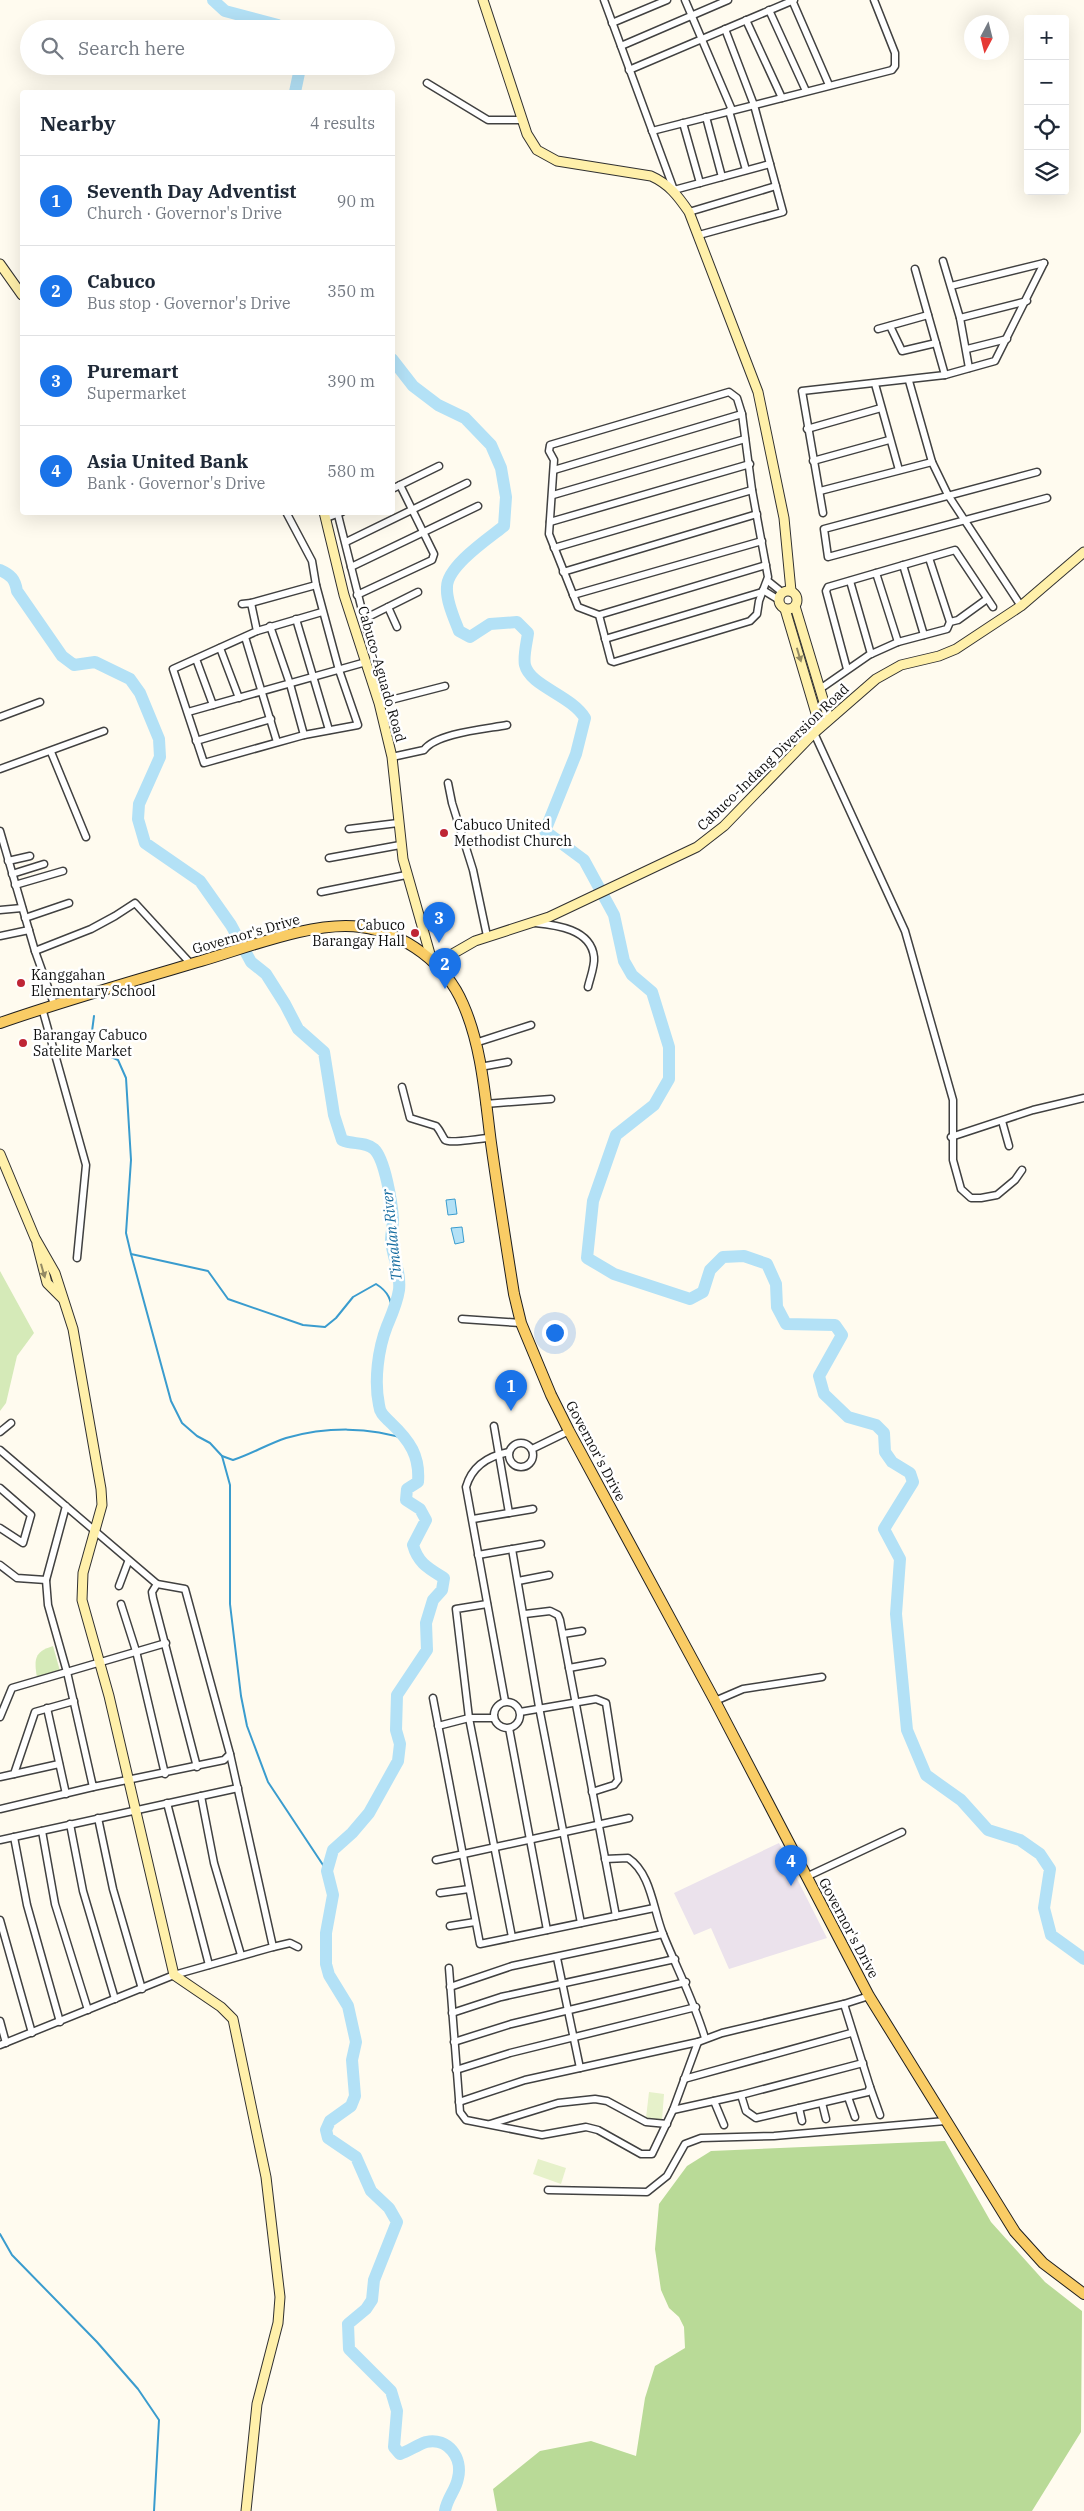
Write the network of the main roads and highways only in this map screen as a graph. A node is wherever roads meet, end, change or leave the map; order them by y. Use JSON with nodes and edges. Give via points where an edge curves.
{"nodes":[{"id":1,"x":0,"y":1023,"type":"edge"},
{"id":2,"x":1084,"y":2294,"type":"edge"}],
"edges":[{"from":1,"to":2,"type":"main road","name":"Governor's Drive","via":[[54,1004],[315,930],[353,926],[370,929],[397,938],[434,963],[461,998],[475,1043],[514,1294],[521,1323],[551,1395],[715,1700],[868,1996],[1006,2220],[1052,2272]]}]}
